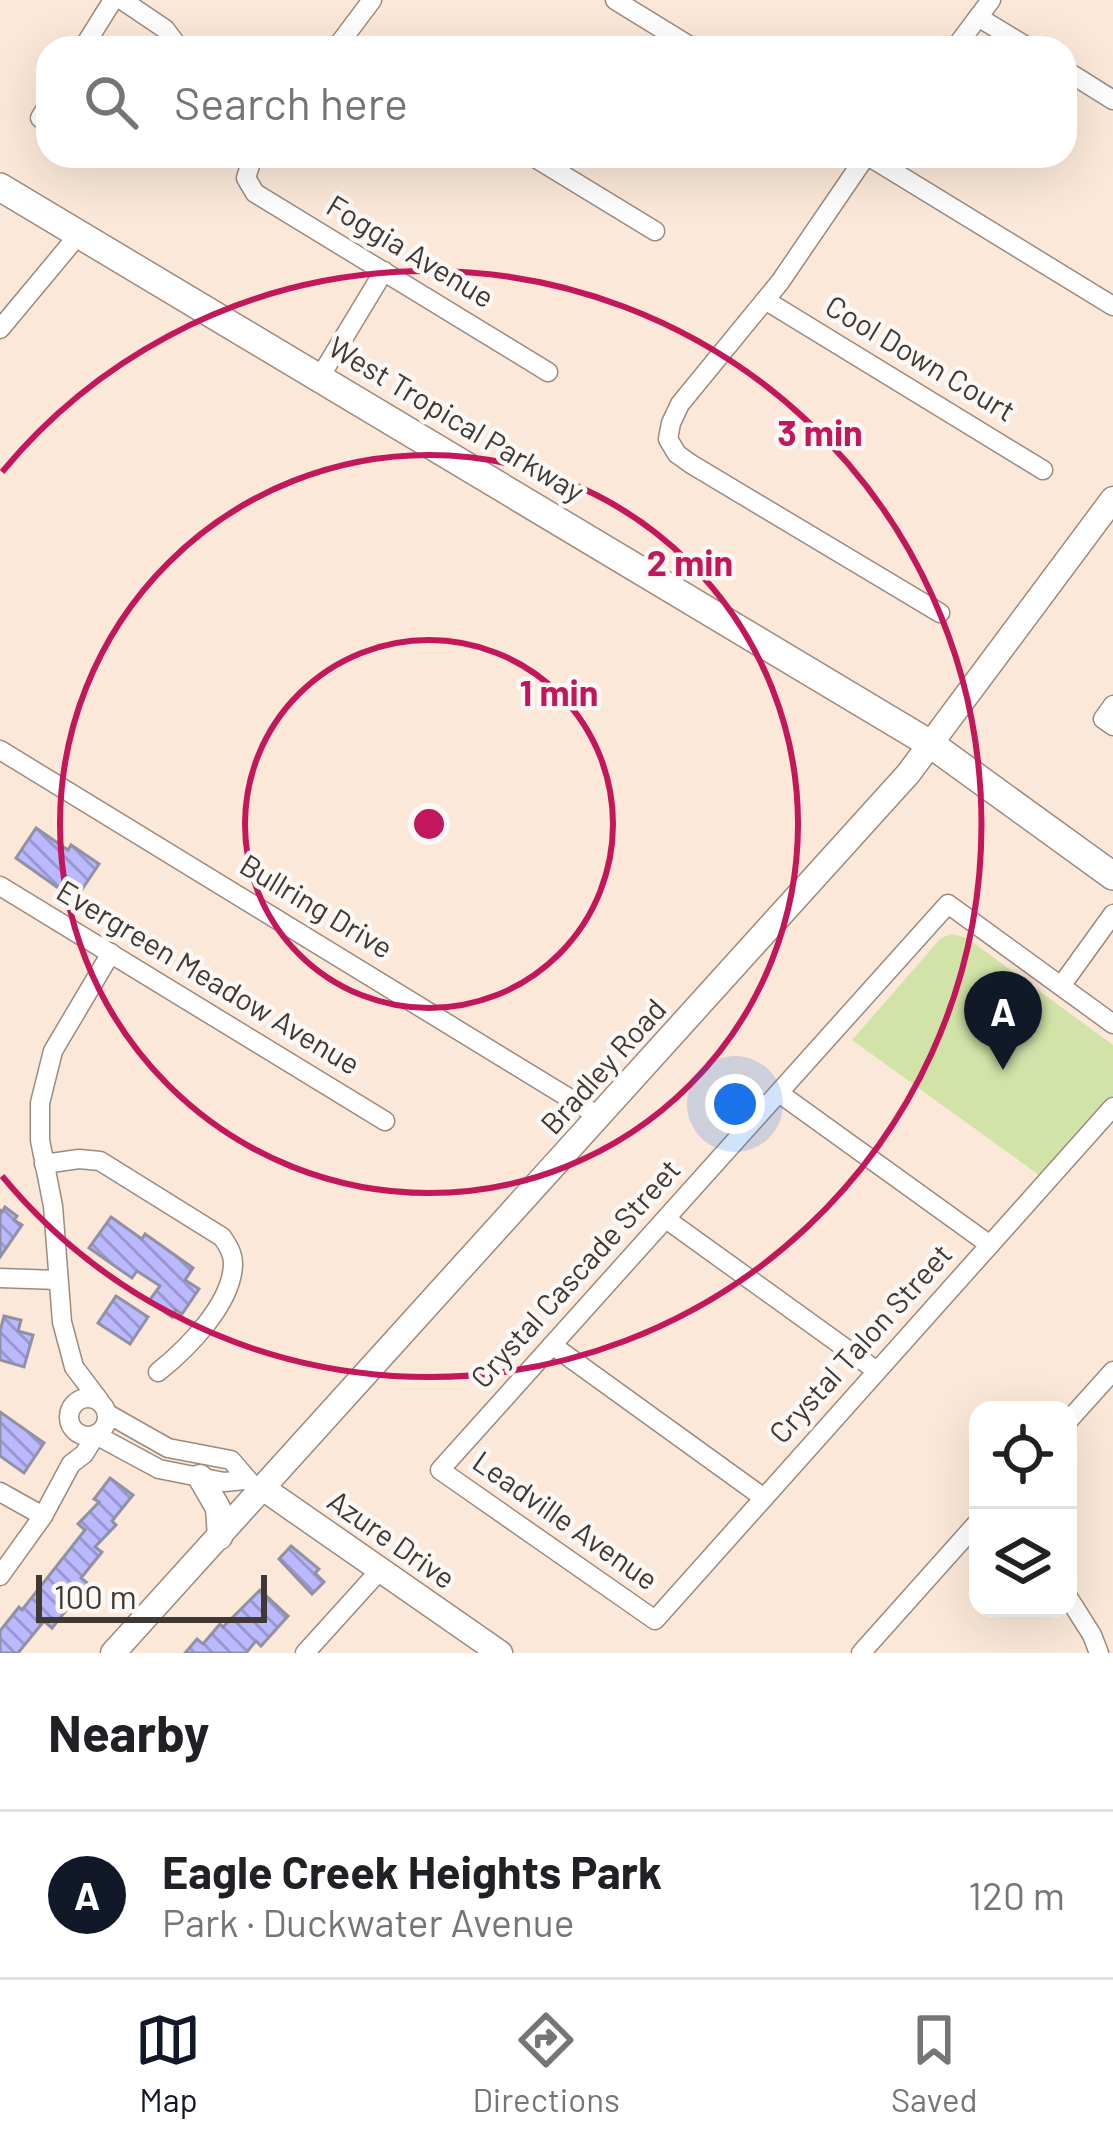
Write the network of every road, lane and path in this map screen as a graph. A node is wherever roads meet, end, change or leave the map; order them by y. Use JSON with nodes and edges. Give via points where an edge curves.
{"nodes":[{"id":1,"x":113,"y":0,"type":"edge"},
{"id":2,"x":122,"y":0,"type":"edge"},
{"id":3,"x":372,"y":0,"type":"edge"},
{"id":4,"x":615,"y":0,"type":"edge"},
{"id":5,"x":984,"y":8,"type":"edge"},
{"id":6,"x":90,"y":36,"type":"edge"},
{"id":7,"x":170,"y":36,"type":"edge"},
{"id":8,"x":350,"y":36,"type":"edge"},
{"id":9,"x":674,"y":36,"type":"edge"},
{"id":10,"x":964,"y":36,"type":"edge"},
{"id":11,"x":1016,"y":36,"type":"edge"},
{"id":12,"x":1077,"y":78,"type":"edge"},
{"id":13,"x":1113,"y":100,"type":"edge"},
{"id":14,"x":250,"y":168,"type":"edge"},
{"id":15,"x":552,"y":168,"type":"edge"},
{"id":16,"x":858,"y":168,"type":"edge"},
{"id":17,"x":887,"y":168,"type":"edge"},
{"id":18,"x":0,"y":187,"type":"edge"},
{"id":19,"x":655,"y":231,"type":"dead end"},
{"id":20,"x":80,"y":233,"type":"junction"},
{"id":21,"x":384,"y":272,"type":"junction"},
{"id":22,"x":765,"y":300,"type":"junction"},
{"id":23,"x":1113,"y":306,"type":"edge"},
{"id":24,"x":0,"y":328,"type":"edge"},
{"id":25,"x":548,"y":371,"type":"dead end"},
{"id":26,"x":320,"y":377,"type":"junction"},
{"id":27,"x":1043,"y":470,"type":"dead end"},
{"id":28,"x":1113,"y":499,"type":"edge"},
{"id":29,"x":940,"y":613,"type":"dead end"},
{"id":30,"x":932,"y":745,"type":"junction"},
{"id":31,"x":0,"y":750,"type":"edge"},
{"id":32,"x":1113,"y":876,"type":"edge"},
{"id":33,"x":0,"y":886,"type":"edge"},
{"id":34,"x":1113,"y":914,"type":"edge"},
{"id":35,"x":111,"y":953,"type":"junction"},
{"id":36,"x":1060,"y":986,"type":"junction"},
{"id":37,"x":1113,"y":1024,"type":"edge"},
{"id":38,"x":779,"y":1093,"type":"junction"},
{"id":39,"x":1113,"y":1108,"type":"edge"},
{"id":40,"x":600,"y":1117,"type":"junction"},
{"id":41,"x":385,"y":1121,"type":"dead end"},
{"id":42,"x":44,"y":1164,"type":"junction"},
{"id":43,"x":666,"y":1219,"type":"junction"},
{"id":44,"x":990,"y":1245,"type":"junction"},
{"id":45,"x":0,"y":1278,"type":"edge"},
{"id":46,"x":58,"y":1280,"type":"junction"},
{"id":47,"x":552,"y":1345,"type":"junction"},
{"id":48,"x":74,"y":1367,"type":"junction"},
{"id":49,"x":1113,"y":1371,"type":"edge"},
{"id":50,"x":158,"y":1372,"type":"dead end"},
{"id":51,"x":877,"y":1372,"type":"junction"},
{"id":52,"x":103,"y":1407,"type":"junction"},
{"id":53,"x":70,"y":1409,"type":"junction"},
{"id":54,"x":1077,"y":1411,"type":"edge"},
{"id":55,"x":74,"y":1430,"type":"junction"},
{"id":56,"x":96,"y":1436,"type":"junction"},
{"id":57,"x":70,"y":1464,"type":"junction"},
{"id":58,"x":440,"y":1470,"type":"joint"},
{"id":59,"x":200,"y":1477,"type":"junction"},
{"id":60,"x":255,"y":1485,"type":"junction"},
{"id":61,"x":0,"y":1492,"type":"edge"},
{"id":62,"x":764,"y":1498,"type":"junction"},
{"id":63,"x":43,"y":1516,"type":"junction"},
{"id":64,"x":969,"y":1532,"type":"edge"},
{"id":65,"x":220,"y":1537,"type":"junction"},
{"id":66,"x":381,"y":1569,"type":"junction"},
{"id":67,"x":0,"y":1576,"type":"edge"},
{"id":68,"x":1077,"y":1611,"type":"edge"},
{"id":69,"x":655,"y":1620,"type":"joint"},
{"id":70,"x":113,"y":1653,"type":"edge"},
{"id":71,"x":305,"y":1653,"type":"edge"},
{"id":72,"x":500,"y":1653,"type":"edge"},
{"id":73,"x":861,"y":1653,"type":"edge"},
{"id":74,"x":1099,"y":1653,"type":"edge"}],
"edges":[{"from":1,"to":6,"type":"street"},
{"from":2,"to":7,"type":"street"},
{"from":3,"to":8,"type":"street"},
{"from":4,"to":9,"type":"street"},
{"from":5,"to":10,"type":"street"},
{"from":5,"to":11,"type":"street"},
{"from":12,"to":13,"type":"street"},
{"from":14,"to":21,"type":"street","name":"Foggia Avenue","via":[[255,194]]},
{"from":15,"to":19,"type":"street"},
{"from":16,"to":22,"type":"street"},
{"from":17,"to":23,"type":"street"},
{"from":18,"to":20,"type":"main road","name":"West Tropical Parkway"},
{"from":20,"to":24,"type":"street"},
{"from":20,"to":26,"type":"main road","name":"West Tropical Parkway"},
{"from":21,"to":25,"type":"street","name":"Foggia Avenue"},
{"from":21,"to":26,"type":"street"},
{"from":22,"to":27,"type":"street","name":"Cool Down Court"},
{"from":22,"to":29,"type":"street","via":[[680,404],[668,439],[691,464]]},
{"from":26,"to":30,"type":"main road","name":"West Tropical Parkway"},
{"from":28,"to":30,"type":"street","name":"Bradley Road"},
{"from":30,"to":32,"type":"main road","name":"West Tropical Parkway"},
{"from":30,"to":40,"type":"street","name":"Bradley Road"},
{"from":31,"to":40,"type":"street","name":"Bullring Drive"},
{"from":33,"to":35,"type":"street","name":"Evergreen Meadow Avenue"},
{"from":34,"to":36,"type":"street"},
{"from":35,"to":41,"type":"street","name":"Evergreen Meadow Avenue"},
{"from":35,"to":42,"type":"street","via":[[53,1051],[40,1103]]},
{"from":36,"to":37,"type":"street"},
{"from":36,"to":38,"type":"street","name":"Crystal Cascade Street","via":[[948,904]]},
{"from":38,"to":43,"type":"street","name":"Crystal Cascade Street"},
{"from":38,"to":44,"type":"street"},
{"from":39,"to":44,"type":"street","name":"Crystal Talon Street"},
{"from":40,"to":60,"type":"street","name":"Bradley Road"},
{"from":42,"to":46,"type":"street"},
{"from":42,"to":50,"type":"street","via":[[100,1161],[231,1250],[225,1294],[187,1349]]},
{"from":43,"to":47,"type":"street","name":"Crystal Cascade Street"},
{"from":43,"to":51,"type":"street"},
{"from":44,"to":51,"type":"street","name":"Crystal Talon Street"},
{"from":45,"to":46,"type":"street"},
{"from":46,"to":48,"type":"street"},
{"from":47,"to":58,"type":"street","name":"Crystal Cascade Street"},
{"from":47,"to":62,"type":"street"},
{"from":48,"to":52,"type":"street"},
{"from":48,"to":53,"type":"street"},
{"from":49,"to":54,"type":"street"},
{"from":51,"to":62,"type":"street","name":"Crystal Talon Street"},
{"from":52,"to":53,"type":"street","via":[[83,1398]]},
{"from":52,"to":56,"type":"street","via":[[106,1426]]},
{"from":52,"to":60,"type":"street","name":"Azure Drive","via":[[168,1448],[231,1460]]},
{"from":53,"to":55,"type":"street"},
{"from":55,"to":56,"type":"street"},
{"from":55,"to":57,"type":"street"},
{"from":56,"to":57,"type":"street"},
{"from":56,"to":59,"type":"street","via":[[158,1469]]},
{"from":57,"to":63,"type":"street"},
{"from":58,"to":69,"type":"street","name":"Leadville Avenue"},
{"from":59,"to":60,"type":"street"},
{"from":59,"to":65,"type":"street","via":[[218,1508]]},
{"from":60,"to":65,"type":"street","name":"Bradley Road"},
{"from":60,"to":66,"type":"street","name":"Azure Drive"},
{"from":61,"to":63,"type":"street"},
{"from":62,"to":69,"type":"street","name":"Crystal Talon Street"},
{"from":63,"to":67,"type":"street"},
{"from":64,"to":73,"type":"street"},
{"from":65,"to":70,"type":"street","name":"Bradley Road"},
{"from":66,"to":71,"type":"street"},
{"from":66,"to":72,"type":"street","name":"Azure Drive"},
{"from":68,"to":74,"type":"street"}]}
